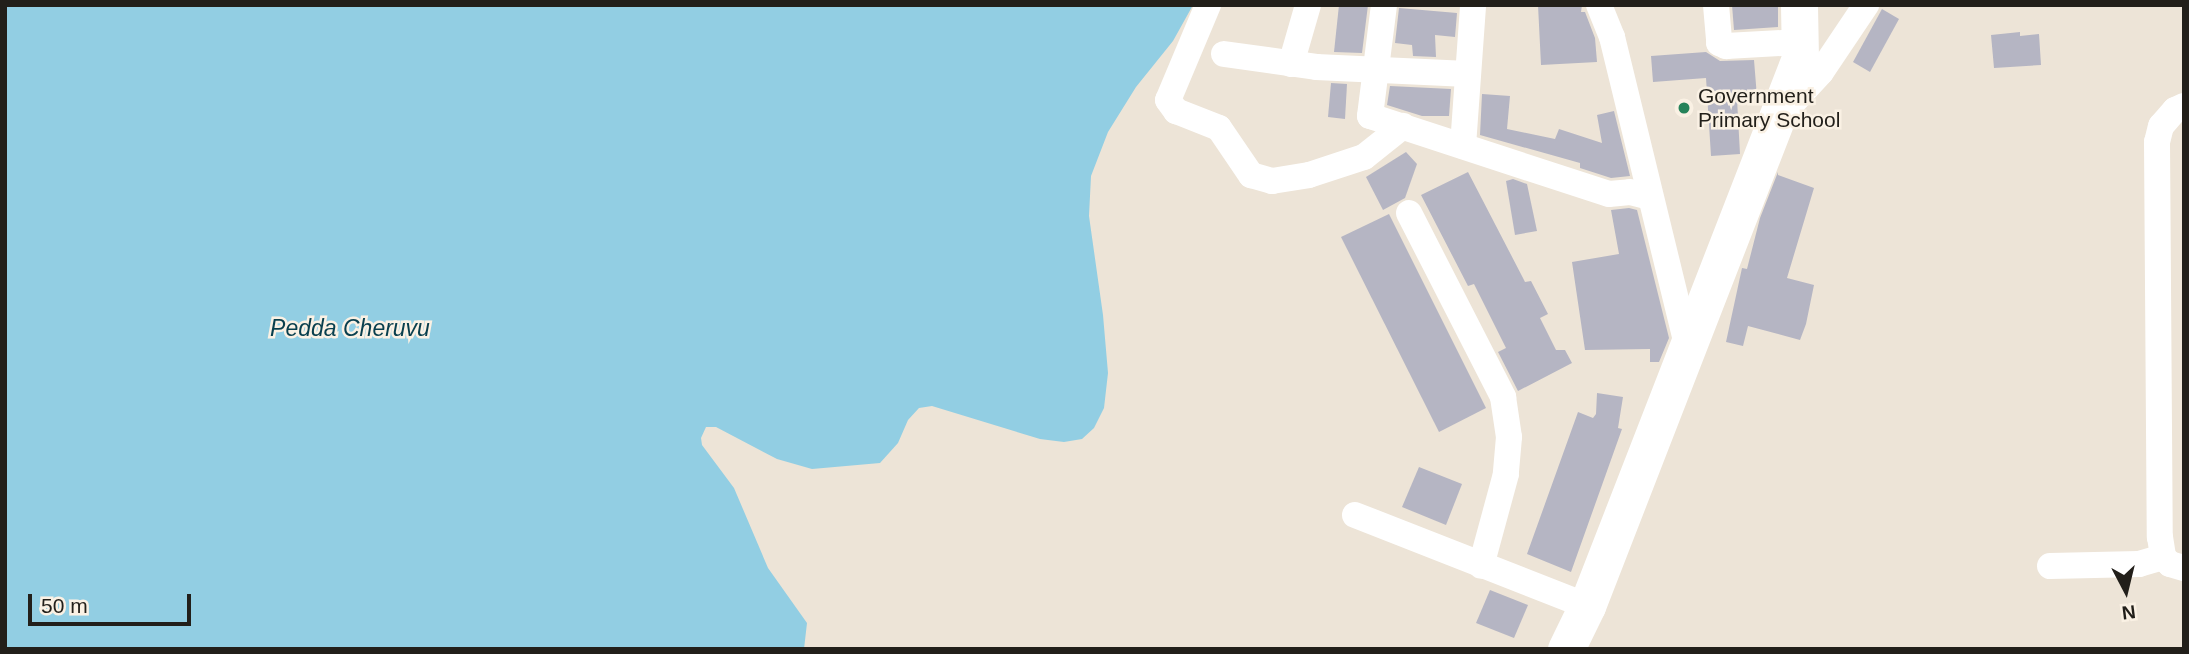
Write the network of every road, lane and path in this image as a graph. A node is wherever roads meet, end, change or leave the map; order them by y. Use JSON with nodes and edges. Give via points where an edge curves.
{"nodes":[{"id":1,"x":1208,"y":5,"type":"edge"},
{"id":2,"x":1308,"y":5,"type":"edge"},
{"id":3,"x":1384,"y":5,"type":"edge"},
{"id":4,"x":1473,"y":5,"type":"edge"},
{"id":5,"x":1599,"y":5,"type":"edge"},
{"id":6,"x":1716,"y":5,"type":"edge"},
{"id":7,"x":1799,"y":5,"type":"edge"},
{"id":8,"x":1866,"y":5,"type":"edge"},
{"id":9,"x":1800,"y":42,"type":"junction"},
{"id":10,"x":1224,"y":54,"type":"dead end"},
{"id":11,"x":1292,"y":64,"type":"junction"},
{"id":12,"x":1376,"y":69,"type":"junction"},
{"id":13,"x":1468,"y":74,"type":"junction"},
{"id":14,"x":2184,"y":106,"type":"edge"},
{"id":15,"x":1777,"y":120,"type":"junction"},
{"id":16,"x":1403,"y":126,"type":"junction"},
{"id":17,"x":1463,"y":146,"type":"junction"},
{"id":18,"x":1650,"y":197,"type":"junction"},
{"id":19,"x":1409,"y":214,"type":"dead end"},
{"id":20,"x":1687,"y":345,"type":"junction"},
{"id":21,"x":1355,"y":515,"type":"dead end"},
{"id":22,"x":2173,"y":563,"type":"edge"},
{"id":23,"x":1481,"y":566,"type":"junction"},
{"id":24,"x":2050,"y":566,"type":"dead end"},
{"id":25,"x":1587,"y":606,"type":"junction"},
{"id":26,"x":1566,"y":649,"type":"edge"}],
"edges":[{"from":1,"to":16,"type":"street","via":[[1168,100],[1176,111],[1219,128],[1251,175],[1272,181],[1364,157]]},
{"from":2,"to":11,"type":"street"},
{"from":3,"to":12,"type":"street"},
{"from":4,"to":13,"type":"street"},
{"from":5,"to":18,"type":"street","via":[[1612,37]]},
{"from":6,"to":9,"type":"street","via":[[1720,43],[1726,46]]},
{"from":7,"to":9,"type":"street"},
{"from":8,"to":15,"type":"street","via":[[1821,72]]},
{"from":9,"to":15,"type":"street","via":[[1800,58]]},
{"from":10,"to":11,"type":"street"},
{"from":11,"to":12,"type":"street"},
{"from":12,"to":13,"type":"street"},
{"from":12,"to":16,"type":"street","via":[[1370,116]]},
{"from":13,"to":17,"type":"street"},
{"from":14,"to":22,"type":"street","via":[[2161,126],[2157,142],[2160,537]]},
{"from":15,"to":20,"type":"street"},
{"from":16,"to":17,"type":"street"},
{"from":17,"to":18,"type":"street","via":[[1609,194],[1630,192]]},
{"from":18,"to":20,"type":"street"},
{"from":19,"to":23,"type":"street","via":[[1503,397],[1509,437],[1506,474]]},
{"from":20,"to":25,"type":"street"},
{"from":21,"to":23,"type":"street"},
{"from":22,"to":24,"type":"street"},
{"from":23,"to":25,"type":"street"},
{"from":25,"to":26,"type":"street"}]}
